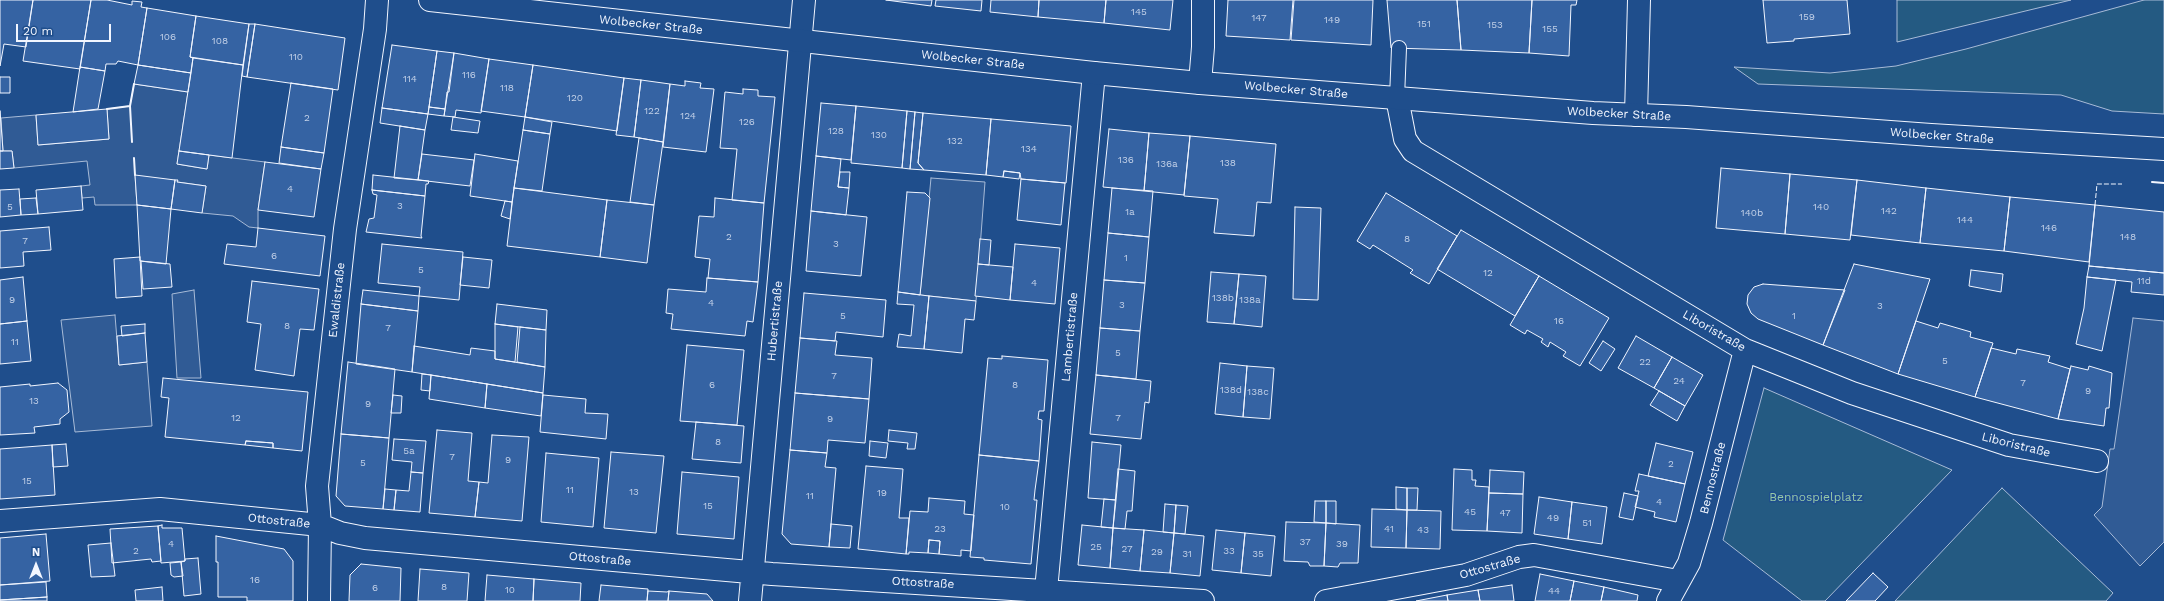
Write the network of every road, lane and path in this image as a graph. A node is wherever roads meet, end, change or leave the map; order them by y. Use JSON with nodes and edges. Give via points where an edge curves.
{"nodes":[{"id":1,"x":377,"y":0,"type":"edge"},
{"id":2,"x":430,"y":0,"type":"edge"},
{"id":3,"x":804,"y":0,"type":"edge"},
{"id":4,"x":1203,"y":0,"type":"edge"},
{"id":5,"x":1639,"y":0,"type":"edge"},
{"id":6,"x":801,"y":41,"type":"junction"},
{"id":7,"x":1400,"y":48,"type":"dead end"},
{"id":8,"x":1094,"y":73,"type":"junction"},
{"id":9,"x":1200,"y":82,"type":"junction"},
{"id":10,"x":1396,"y":98,"type":"junction"},
{"id":11,"x":1636,"y":115,"type":"junction"},
{"id":12,"x":2164,"y":149,"type":"edge"},
{"id":13,"x":1745,"y":350,"type":"junction"},
{"id":14,"x":2097,"y":461,"type":"dead end"},
{"id":15,"x":0,"y":521,"type":"edge"},
{"id":16,"x":320,"y":525,"type":"junction"},
{"id":17,"x":752,"y":572,"type":"junction"},
{"id":18,"x":1678,"y":581,"type":"junction"},
{"id":19,"x":1045,"y":595,"type":"edge"},
{"id":20,"x":319,"y":601,"type":"edge"},
{"id":21,"x":750,"y":601,"type":"edge"},
{"id":22,"x":1203,"y":601,"type":"edge"},
{"id":23,"x":1326,"y":601,"type":"edge"},
{"id":24,"x":1668,"y":601,"type":"edge"}],
"edges":[{"from":1,"to":16,"type":"street","name":"Ewaldistraße","via":[[345,229],[317,486]]},
{"from":2,"to":6,"type":"street","name":"Wolbecker Straße"},
{"from":3,"to":6,"type":"street","name":"Hubertistraße"},
{"from":4,"to":9,"type":"street"},
{"from":5,"to":11,"type":"street"},
{"from":6,"to":8,"type":"street","name":"Wolbecker Straße"},
{"from":6,"to":17,"type":"street","name":"Hubertistraße"},
{"from":7,"to":10,"type":"lane"},
{"from":8,"to":9,"type":"street","name":"Wolbecker Straße"},
{"from":8,"to":19,"type":"street","name":"Lambertistraße"},
{"from":9,"to":10,"type":"street","name":"Wolbecker Straße"},
{"from":10,"to":11,"type":"street","name":"Wolbecker Straße"},
{"from":10,"to":13,"type":"street","name":"Liboristraße","via":[[1405,139],[1413,151]]},
{"from":11,"to":12,"type":"street","name":"Wolbecker Straße"},
{"from":13,"to":14,"type":"street","name":"Liboristraße","via":[[1852,393],[2009,445]]},
{"from":13,"to":18,"type":"street","name":"Bennostraße","via":[[1701,523],[1689,563]]},
{"from":15,"to":16,"type":"street","name":"Ottostraße","via":[[160,509]]},
{"from":16,"to":17,"type":"street","name":"Ottostraße","via":[[340,533],[365,538]]},
{"from":16,"to":20,"type":"street","name":"Ewaldistraße"},
{"from":17,"to":19,"type":"street","name":"Ottostraße"},
{"from":17,"to":21,"type":"street","name":"Hubertistraße"},
{"from":18,"to":23,"type":"street","name":"Ottostraße","via":[[1534,555],[1519,557],[1466,575]]},
{"from":18,"to":24,"type":"street","name":"Bennostraße"},
{"from":19,"to":22,"type":"street","name":"Ottostraße"}]}
